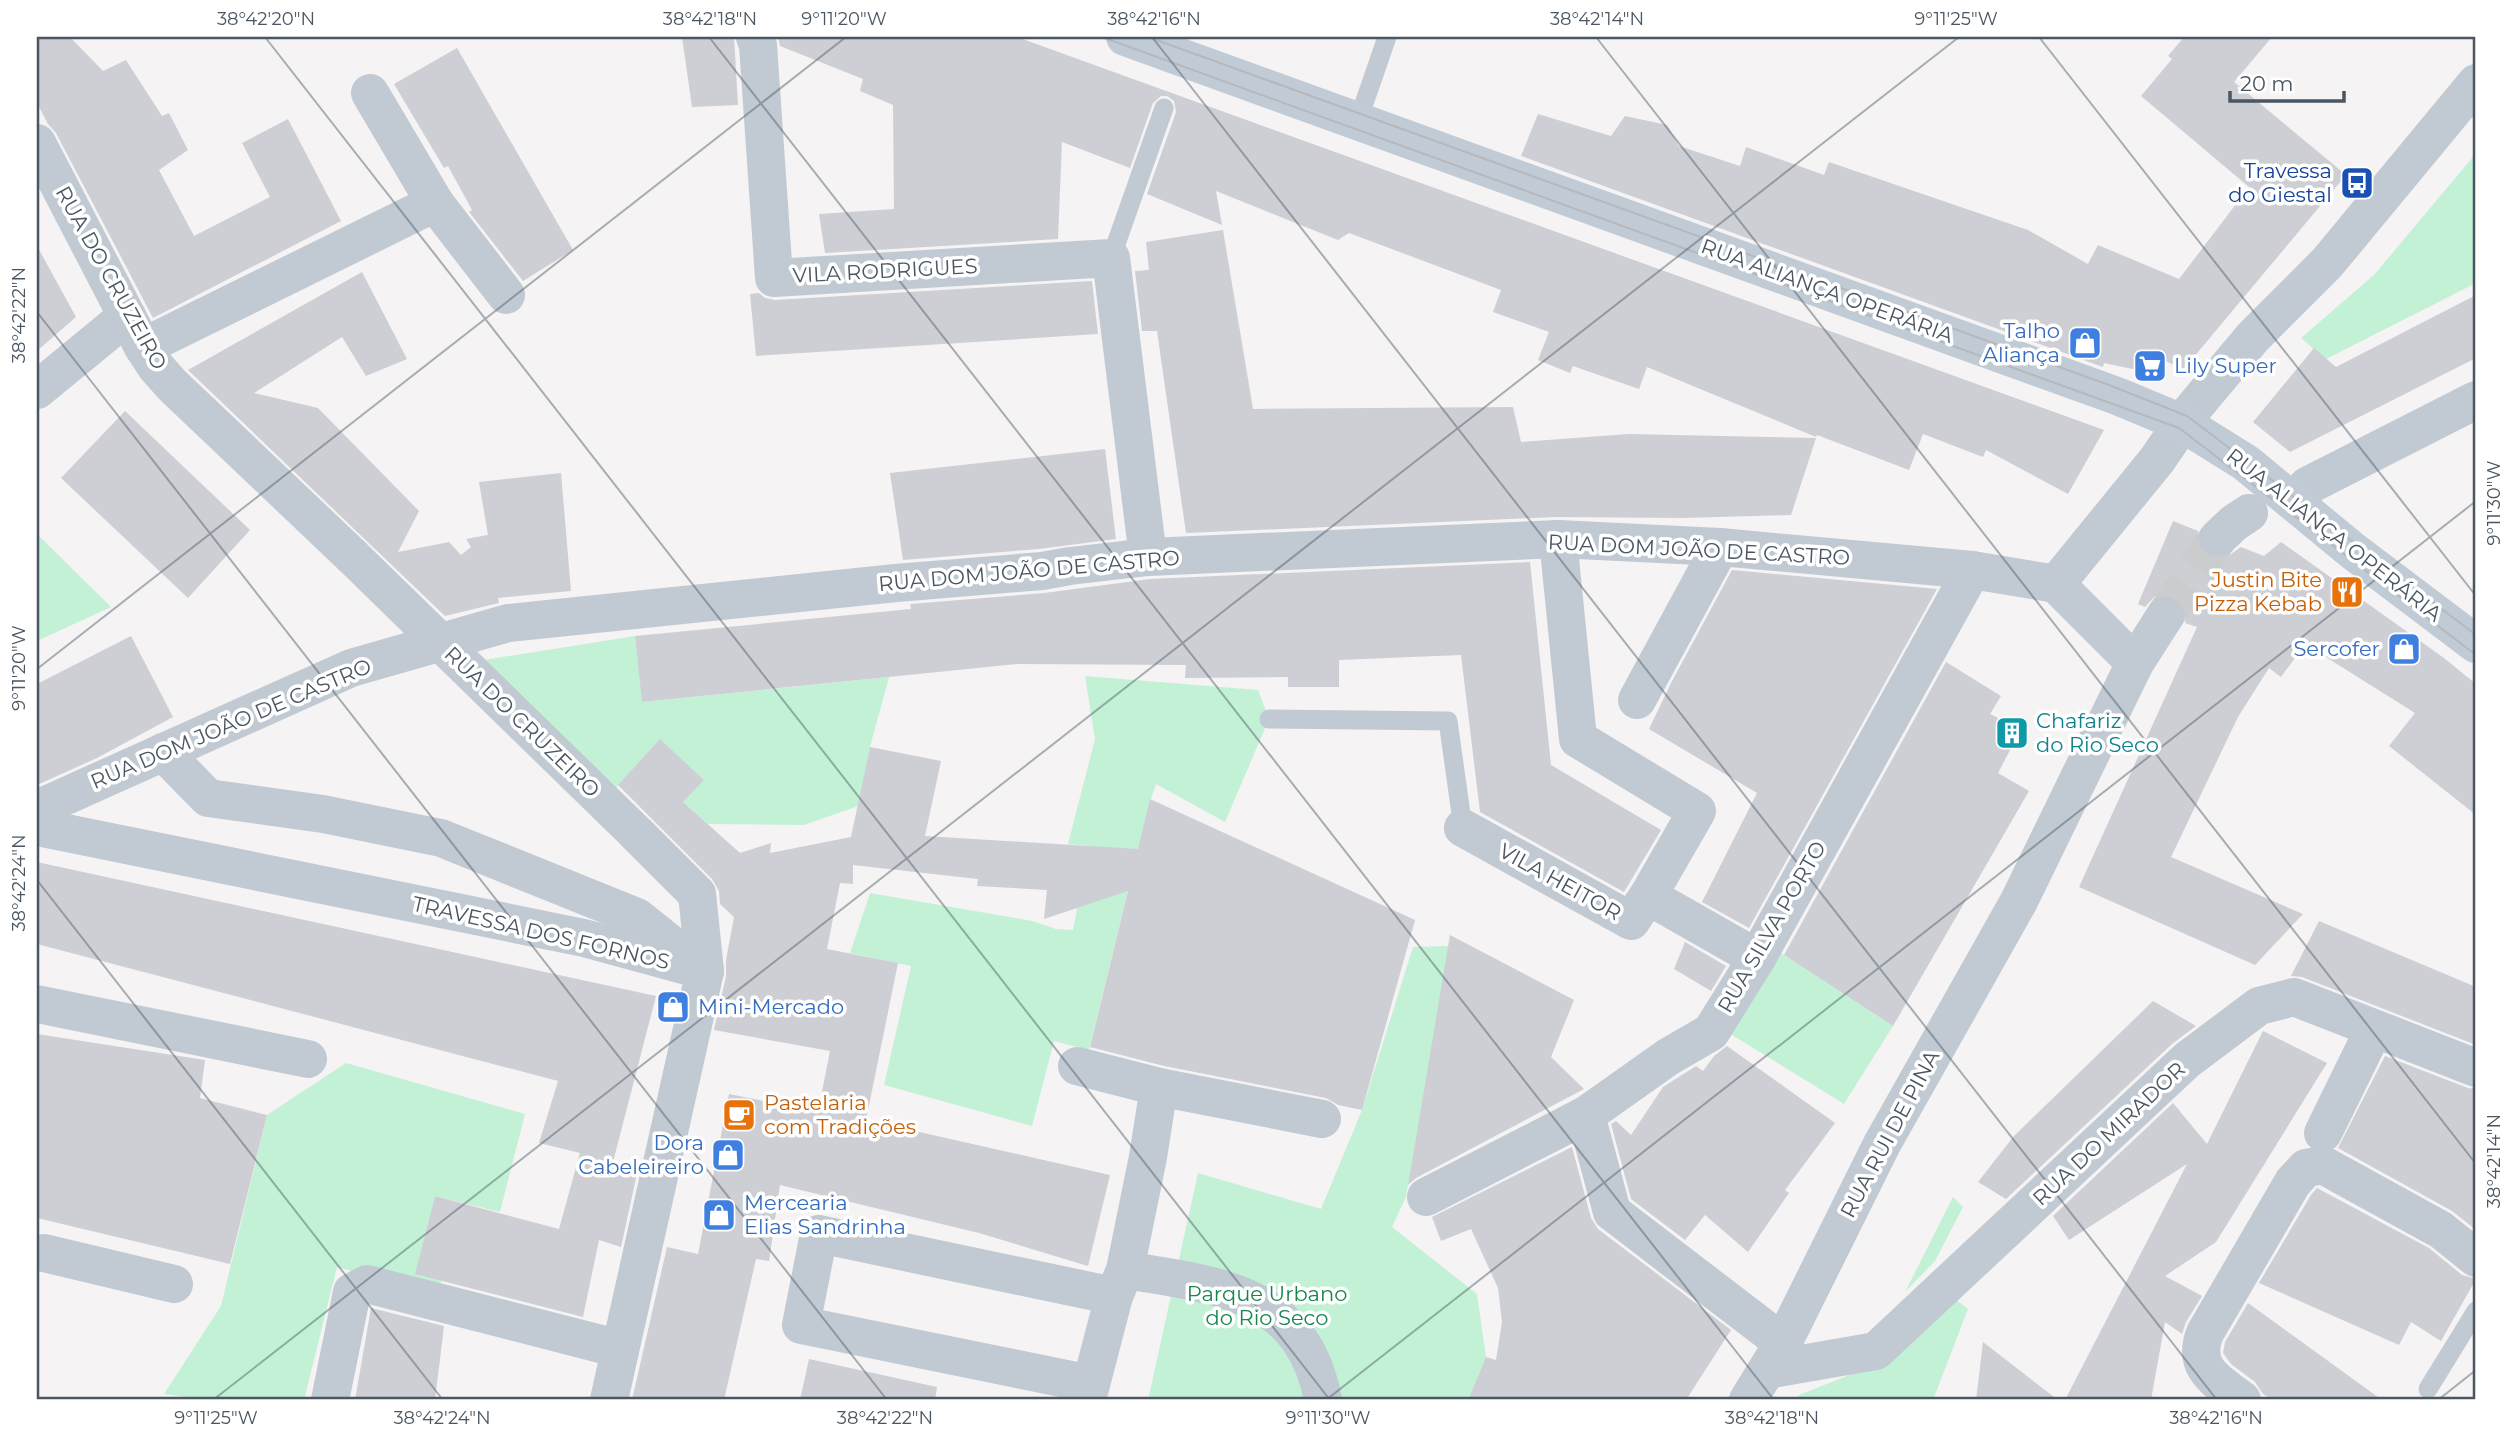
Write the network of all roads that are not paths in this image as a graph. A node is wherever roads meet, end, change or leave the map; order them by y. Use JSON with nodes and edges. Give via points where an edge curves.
{"nodes":[{"id":1,"x":755,"y":37,"type":"edge"},
{"id":2,"x":1125,"y":37,"type":"edge"},
{"id":3,"x":1387,"y":37,"type":"edge"},
{"id":4,"x":2476,"y":83,"type":"edge"},
{"id":5,"x":370,"y":93,"type":"dead end"},
{"id":6,"x":1164,"y":108,"type":"dead end"},
{"id":7,"x":1358,"y":121,"type":"junction"},
{"id":8,"x":37,"y":143,"type":"edge"},
{"id":9,"x":435,"y":203,"type":"junction"},
{"id":10,"x":1111,"y":258,"type":"junction"},
{"id":11,"x":506,"y":295,"type":"dead end"},
{"id":12,"x":135,"y":331,"type":"junction"},
{"id":13,"x":37,"y":390,"type":"edge"},
{"id":14,"x":2476,"y":400,"type":"edge"},
{"id":15,"x":2182,"y":423,"type":"junction"},
{"id":16,"x":2308,"y":486,"type":"dead end"},
{"id":17,"x":2249,"y":513,"type":"dead end"},
{"id":18,"x":2218,"y":538,"type":"tunnel mouth"},
{"id":19,"x":1558,"y":540,"type":"junction"},
{"id":20,"x":1720,"y":547,"type":"junction"},
{"id":21,"x":1148,"y":557,"type":"junction"},
{"id":22,"x":1972,"y":570,"type":"junction"},
{"id":23,"x":2056,"y":584,"type":"junction"},
{"id":24,"x":2165,"y":616,"type":"tunnel mouth"},
{"id":25,"x":2476,"y":644,"type":"edge"},
{"id":26,"x":2135,"y":663,"type":"junction"},
{"id":27,"x":1637,"y":700,"type":"dead end"},
{"id":28,"x":1269,"y":719,"type":"dead end"},
{"id":29,"x":163,"y":752,"type":"junction"},
{"id":30,"x":37,"y":809,"type":"edge"},
{"id":31,"x":37,"y":827,"type":"edge"},
{"id":32,"x":1463,"y":828,"type":"joint"},
{"id":33,"x":1648,"y":896,"type":"junction"},
{"id":34,"x":1757,"y":958,"type":"junction"},
{"id":35,"x":705,"y":971,"type":"junction"},
{"id":36,"x":37,"y":1004,"type":"edge"},
{"id":37,"x":2374,"y":1029,"type":"junction"},
{"id":38,"x":308,"y":1059,"type":"dead end"},
{"id":39,"x":1077,"y":1066,"type":"dead end"},
{"id":40,"x":2476,"y":1068,"type":"edge"},
{"id":41,"x":1159,"y":1087,"type":"junction"},
{"id":42,"x":1586,"y":1115,"type":"junction"},
{"id":43,"x":1322,"y":1119,"type":"dead end"},
{"id":44,"x":2323,"y":1133,"type":"dead end"},
{"id":45,"x":1426,"y":1197,"type":"dead end"},
{"id":46,"x":44,"y":1253,"type":"dead end"},
{"id":47,"x":2476,"y":1258,"type":"edge"},
{"id":48,"x":1119,"y":1283,"type":"junction"},
{"id":49,"x":174,"y":1284,"type":"dead end"},
{"id":50,"x":2476,"y":1311,"type":"edge"},
{"id":51,"x":620,"y":1349,"type":"junction"},
{"id":52,"x":1766,"y":1371,"type":"edge"},
{"id":53,"x":2428,"y":1389,"type":"dead end"},
{"id":54,"x":1089,"y":1392,"type":"edge"},
{"id":55,"x":330,"y":1400,"type":"edge"},
{"id":56,"x":609,"y":1400,"type":"edge"},
{"id":57,"x":1323,"y":1400,"type":"edge"},
{"id":58,"x":2242,"y":1400,"type":"edge"}],
"edges":[{"from":1,"to":10,"type":"street","name":"VILA RODRIGUES","via":[[774,278]]},
{"from":2,"to":7,"type":"street","name":"RUA ALIANÇA OPERÁRIA"},
{"from":3,"to":7,"type":"lane"},
{"from":4,"to":15,"type":"street","via":[[2327,263],[2253,337]]},
{"from":5,"to":9,"type":"street"},
{"from":6,"to":10,"type":"lane"},
{"from":7,"to":15,"type":"street","name":"RUA ALIANÇA OPERÁRIA"},
{"from":8,"to":12,"type":"street","name":"RUA DO CRUZEIRO"},
{"from":9,"to":11,"type":"street"},
{"from":9,"to":12,"type":"street"},
{"from":10,"to":21,"type":"street"},
{"from":12,"to":13,"type":"street"},
{"from":12,"to":35,"type":"street","name":"RUA DO CRUZEIRO","bridge":true,"via":[[156,368],[172,385],[697,894]]},
{"from":14,"to":16,"type":"street"},
{"from":15,"to":23,"type":"street"},
{"from":15,"to":25,"type":"street","name":"RUA ALIANÇA OPERÁRIA","via":[[2246,463]]},
{"from":17,"to":18,"type":"street"},
{"from":19,"to":20,"type":"street","name":"RUA DOM JOÃO DE CASTRO"},
{"from":19,"to":21,"type":"street","name":"RUA DOM JOÃO DE CASTRO"},
{"from":19,"to":33,"type":"street","via":[[1578,739],[1697,811]]},
{"from":20,"to":22,"type":"street","name":"RUA DOM JOÃO DE CASTRO"},
{"from":20,"to":27,"type":"street"},
{"from":21,"to":29,"type":"street","name":"RUA DOM JOÃO DE CASTRO","via":[[508,623],[351,668]]},
{"from":22,"to":23,"type":"street","name":"RUA DOM JOÃO DE CASTRO"},
{"from":22,"to":34,"type":"street","name":"RUA SILVA PORTO"},
{"from":23,"to":26,"type":"street"},
{"from":24,"to":26,"type":"street","name":"RUA RUI DE PINA"},
{"from":26,"to":52,"type":"street","name":"RUA RUI DE PINA","via":[[2019,901],[1882,1144]]},
{"from":28,"to":32,"type":"lane","via":[[1448,720]]},
{"from":29,"to":30,"type":"street","name":"RUA DOM JOÃO DE CASTRO"},
{"from":29,"to":35,"type":"street","name":"TRAVESSA DOS FORNOS","via":[[208,798],[323,814],[441,838],[637,917]]},
{"from":31,"to":35,"type":"street","name":"TRAVESSA DOS FORNOS","via":[[584,938]]},
{"from":32,"to":33,"type":"street","name":"VILA HEITOR","via":[[1631,921]]},
{"from":33,"to":34,"type":"street","name":"VILA HEITOR"},
{"from":34,"to":42,"type":"street","name":"RUA SILVA PORTO","via":[[1712,1032]]},
{"from":35,"to":51,"type":"street","name":"RUA DO CRUZEIRO"},
{"from":36,"to":38,"type":"street"},
{"from":37,"to":40,"type":"street","name":"RUA DO MIRADOR"},
{"from":37,"to":44,"type":"street"},
{"from":37,"to":52,"type":"street","name":"RUA DO MIRADOR","via":[[2294,997],[2259,1006],[2187,1060],[1876,1351]]},
{"from":39,"to":41,"type":"street"},
{"from":41,"to":43,"type":"street"},
{"from":41,"to":48,"type":"street","via":[[1146,1169]]},
{"from":42,"to":45,"type":"street","name":"RUA SILVA PORTO"},
{"from":42,"to":52,"type":"street","via":[[1612,1212]]},
{"from":46,"to":49,"type":"street"},
{"from":47,"to":58,"type":"street","via":[[2441,1230],[2323,1165],[2306,1168],[2293,1182],[2199,1346],[2205,1369]]},
{"from":48,"to":54,"type":"street"},
{"from":48,"to":54,"type":"street","via":[[818,1234],[801,1325]]},
{"from":48,"to":57,"type":"street","via":[[1223,1288],[1266,1308],[1300,1340],[1312,1361]]},
{"from":50,"to":53,"type":"lane"},
{"from":51,"to":55,"type":"street","via":[[367,1284],[352,1292]]},
{"from":51,"to":56,"type":"street","name":"RUA DO CRUZEIRO"}]}
